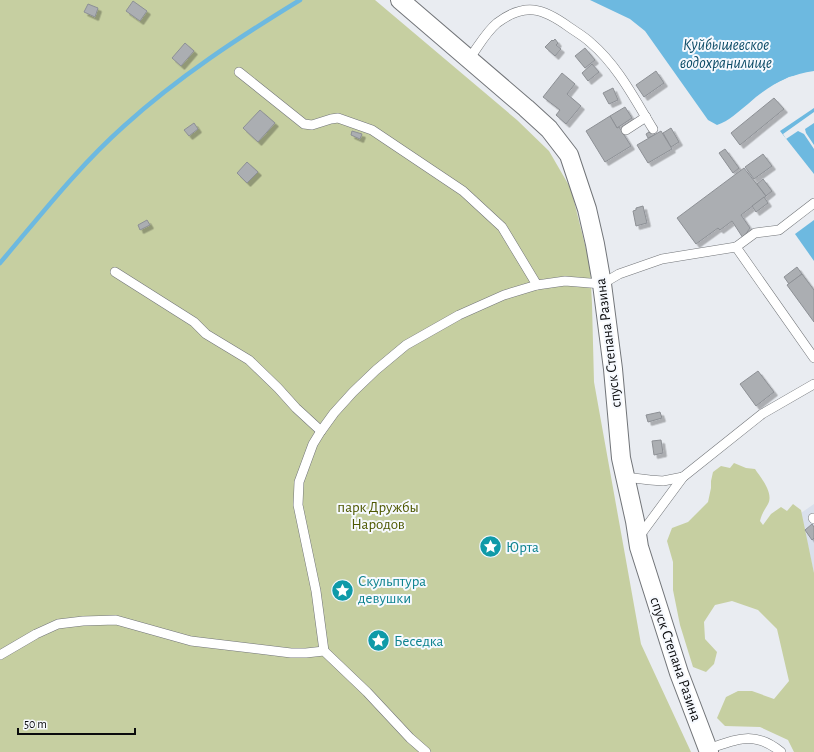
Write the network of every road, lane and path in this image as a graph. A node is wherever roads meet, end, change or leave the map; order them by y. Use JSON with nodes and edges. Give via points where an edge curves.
{"nodes":[{"id":1,"x":400,"y":0,"type":"edge"},
{"id":2,"x":469,"y":59,"type":"junction"},
{"id":3,"x":239,"y":72,"type":"dead end"},
{"id":4,"x":646,"y":117,"type":"junction"},
{"id":5,"x":653,"y":129,"type":"dead end"},
{"id":6,"x":626,"y":130,"type":"dead end"},
{"id":7,"x":814,"y":203,"type":"edge"},
{"id":8,"x":736,"y":247,"type":"junction"},
{"id":9,"x":115,"y":272,"type":"dead end"},
{"id":10,"x":602,"y":284,"type":"junction"},
{"id":11,"x":537,"y":285,"type":"junction"},
{"id":12,"x":814,"y":358,"type":"edge"},
{"id":13,"x":814,"y":384,"type":"edge"},
{"id":14,"x":321,"y":430,"type":"junction"},
{"id":15,"x":626,"y":477,"type":"junction"},
{"id":16,"x":683,"y":477,"type":"junction"},
{"id":17,"x":638,"y":539,"type":"junction"},
{"id":18,"x":324,"y":651,"type":"junction"},
{"id":19,"x":0,"y":655,"type":"edge"},
{"id":20,"x":709,"y":750,"type":"edge"},
{"id":21,"x":426,"y":752,"type":"edge"},
{"id":22,"x":781,"y":752,"type":"edge"}],
"edges":[{"from":1,"to":2,"type":"street","name":"спуск Степана Разина"},
{"from":2,"to":4,"type":"lane","via":[[496,24],[508,16],[523,10],[543,11],[562,21],[591,43],[611,64]]},
{"from":2,"to":10,"type":"street","name":"спуск Степана Разина","via":[[549,129],[569,155],[587,209]]},
{"from":3,"to":11,"type":"lane","via":[[304,124],[312,125],[338,118],[372,130],[463,191],[502,227]]},
{"from":4,"to":5,"type":"lane"},
{"from":4,"to":6,"type":"lane"},
{"from":7,"to":8,"type":"lane","via":[[779,230],[756,233]]},
{"from":8,"to":10,"type":"lane","via":[[662,259],[619,274]]},
{"from":8,"to":12,"type":"lane"},
{"from":9,"to":14,"type":"lane","via":[[249,360]]},
{"from":10,"to":11,"type":"lane","via":[[565,281]]},
{"from":10,"to":15,"type":"street","name":"спуск Степана Разина","via":[[621,458]]},
{"from":11,"to":14,"type":"lane","via":[[504,295],[459,315],[406,345],[352,392]]},
{"from":13,"to":16,"type":"lane","via":[[762,414]]},
{"from":14,"to":18,"type":"lane","via":[[301,475],[298,505],[316,592]]},
{"from":15,"to":16,"type":"lane","via":[[664,481]]},
{"from":15,"to":17,"type":"street","name":"спуск Степана Разина"},
{"from":16,"to":17,"type":"lane"},
{"from":17,"to":20,"type":"street","name":"спуск Степана Разина","via":[[679,673]]},
{"from":18,"to":19,"type":"lane","via":[[291,653],[191,641],[116,620],[58,624]]},
{"from":18,"to":21,"type":"lane"},
{"from":20,"to":22,"type":"lane","via":[[739,738],[758,738]]}]}
